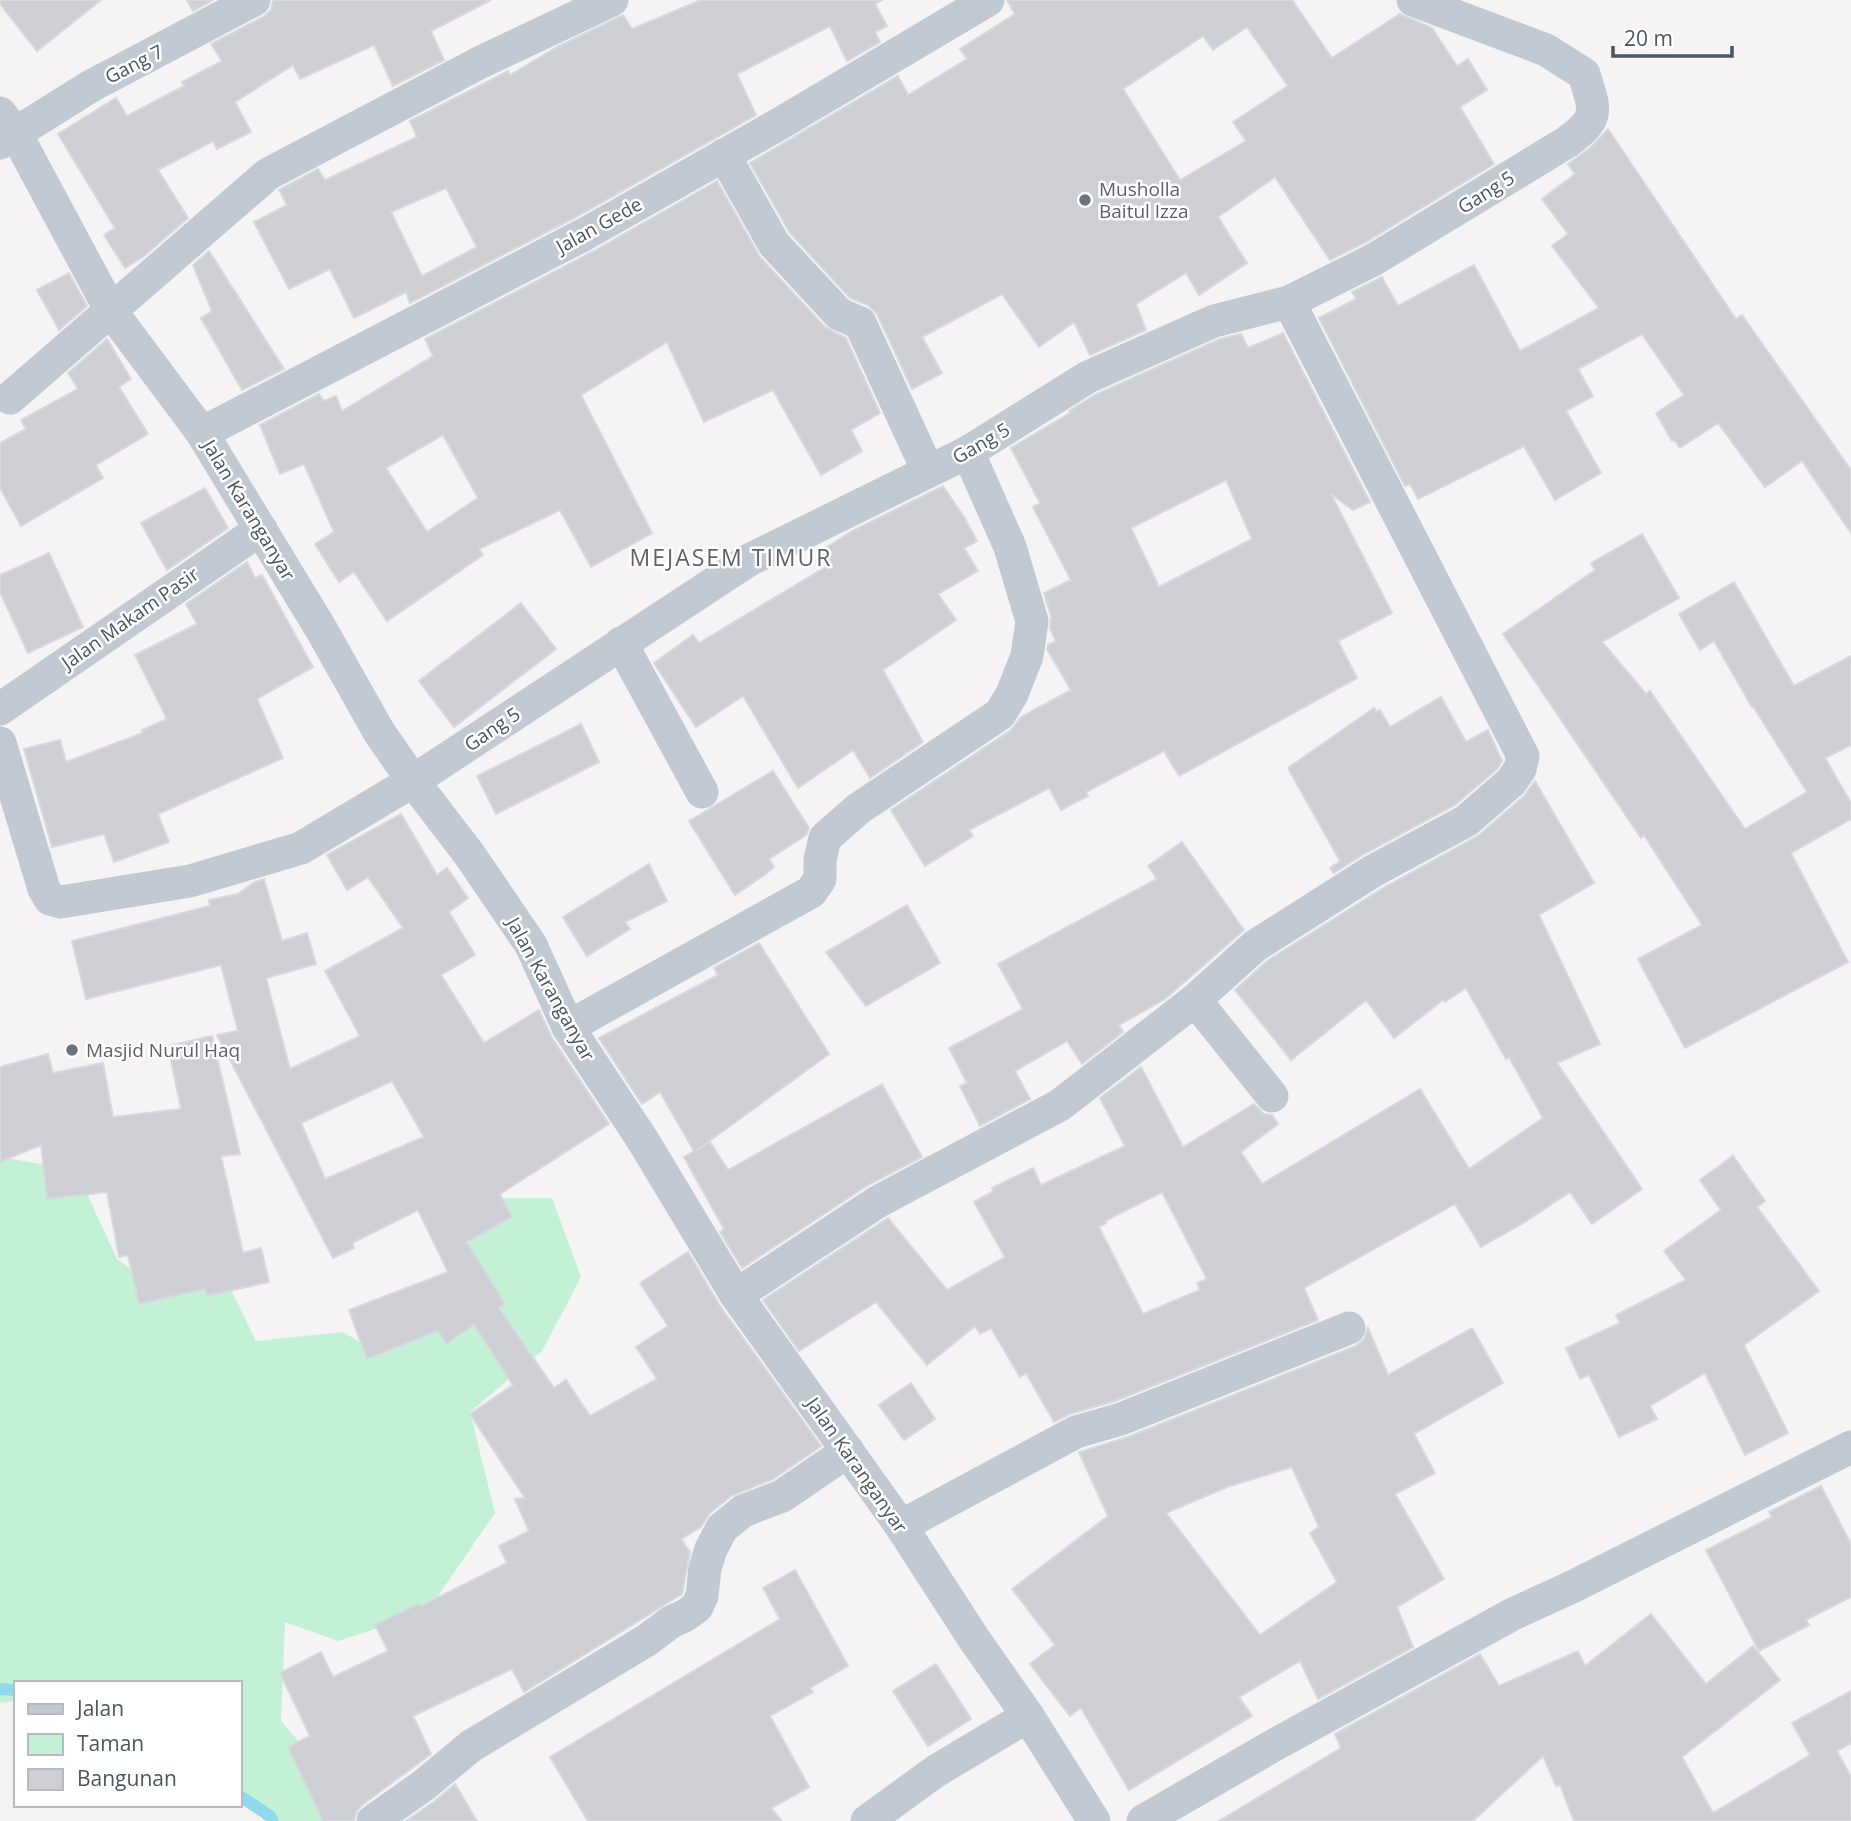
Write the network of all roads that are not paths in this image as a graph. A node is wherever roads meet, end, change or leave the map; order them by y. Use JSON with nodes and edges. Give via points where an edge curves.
{"nodes":[{"id":1,"x":254,"y":0,"type":"edge"},
{"id":2,"x":612,"y":0,"type":"edge"},
{"id":3,"x":988,"y":0,"type":"edge"},
{"id":4,"x":1413,"y":0,"type":"edge"},
{"id":5,"x":5,"y":130,"type":"edge"},
{"id":6,"x":724,"y":155,"type":"junction"},
{"id":7,"x":1289,"y":302,"type":"junction"},
{"id":8,"x":111,"y":311,"type":"junction"},
{"id":9,"x":10,"y":398,"type":"dead end"},
{"id":10,"x":202,"y":433,"type":"junction"},
{"id":11,"x":968,"y":452,"type":"junction"},
{"id":12,"x":928,"y":471,"type":"junction"},
{"id":13,"x":261,"y":529,"type":"junction"},
{"id":14,"x":621,"y":643,"type":"junction"},
{"id":15,"x":0,"y":709,"type":"edge"},
{"id":16,"x":0,"y":743,"type":"edge"},
{"id":17,"x":413,"y":781,"type":"junction"},
{"id":18,"x":702,"y":792,"type":"dead end"},
{"id":19,"x":1195,"y":1000,"type":"junction"},
{"id":20,"x":568,"y":1027,"type":"junction"},
{"id":21,"x":1272,"y":1097,"type":"dead end"},
{"id":22,"x":736,"y":1295,"type":"junction"},
{"id":23,"x":1349,"y":1328,"type":"dead end"},
{"id":24,"x":1851,"y":1447,"type":"edge"},
{"id":25,"x":848,"y":1451,"type":"junction"},
{"id":26,"x":901,"y":1526,"type":"junction"},
{"id":27,"x":1028,"y":1716,"type":"junction"},
{"id":28,"x":373,"y":1821,"type":"edge"},
{"id":29,"x":867,"y":1821,"type":"edge"},
{"id":30,"x":1094,"y":1821,"type":"edge"},
{"id":31,"x":1143,"y":1821,"type":"edge"}],
"edges":[{"from":1,"to":5,"type":"street","name":"Gang 7"},
{"from":2,"to":8,"type":"street","via":[[481,62],[268,174]]},
{"from":3,"to":6,"type":"street","name":"Jalan Gede"},
{"from":4,"to":7,"type":"street","name":"Gang 5","via":[[1546,50],[1584,74],[1594,108],[1587,128],[1385,253]]},
{"from":5,"to":8,"type":"street","name":"Jalan Karanganyar"},
{"from":6,"to":10,"type":"street","name":"Jalan Gede","via":[[585,234]]},
{"from":6,"to":12,"type":"street","via":[[774,244],[839,314],[860,323]]},
{"from":7,"to":11,"type":"street","name":"Gang 5","via":[[1214,321],[1088,377]]},
{"from":7,"to":19,"type":"street","via":[[1523,757],[1511,782],[1466,821],[1373,871],[1255,946]]},
{"from":8,"to":9,"type":"street"},
{"from":8,"to":10,"type":"street","name":"Jalan Karanganyar"},
{"from":10,"to":13,"type":"street","name":"Jalan Karanganyar"},
{"from":11,"to":12,"type":"street","name":"Gang 5"},
{"from":11,"to":20,"type":"street","via":[[1010,547],[1032,621],[1027,656],[1000,714],[858,809],[825,838],[820,879],[811,892]]},
{"from":12,"to":14,"type":"street","name":"Gang 5","via":[[749,560]]},
{"from":13,"to":15,"type":"street","name":"Jalan Makam Pasir"},
{"from":13,"to":17,"type":"street","name":"Jalan Karanganyar","via":[[379,732]]},
{"from":14,"to":17,"type":"street","name":"Gang 5"},
{"from":14,"to":18,"type":"street"},
{"from":16,"to":17,"type":"street","via":[[44,888],[50,899],[61,902],[190,881],[301,848]]},
{"from":17,"to":20,"type":"street","name":"Jalan Karanganyar","via":[[531,945]]},
{"from":19,"to":21,"type":"street"},
{"from":19,"to":22,"type":"street","via":[[1060,1105],[879,1201]]},
{"from":20,"to":22,"type":"street","name":"Jalan Karanganyar"},
{"from":22,"to":25,"type":"street","name":"Jalan Karanganyar"},
{"from":23,"to":26,"type":"street","via":[[1121,1419],[1076,1432]]},
{"from":24,"to":31,"type":"street","via":[[1513,1614]]},
{"from":25,"to":26,"type":"street","name":"Jalan Karanganyar"},
{"from":25,"to":28,"type":"street","via":[[782,1496],[743,1511],[722,1528],[708,1559],[702,1596],[692,1611],[471,1746]]},
{"from":26,"to":27,"type":"street","name":"Jalan Karanganyar"},
{"from":27,"to":29,"type":"street","via":[[936,1771]]},
{"from":27,"to":30,"type":"street","name":"Jalan Karanganyar"}]}
